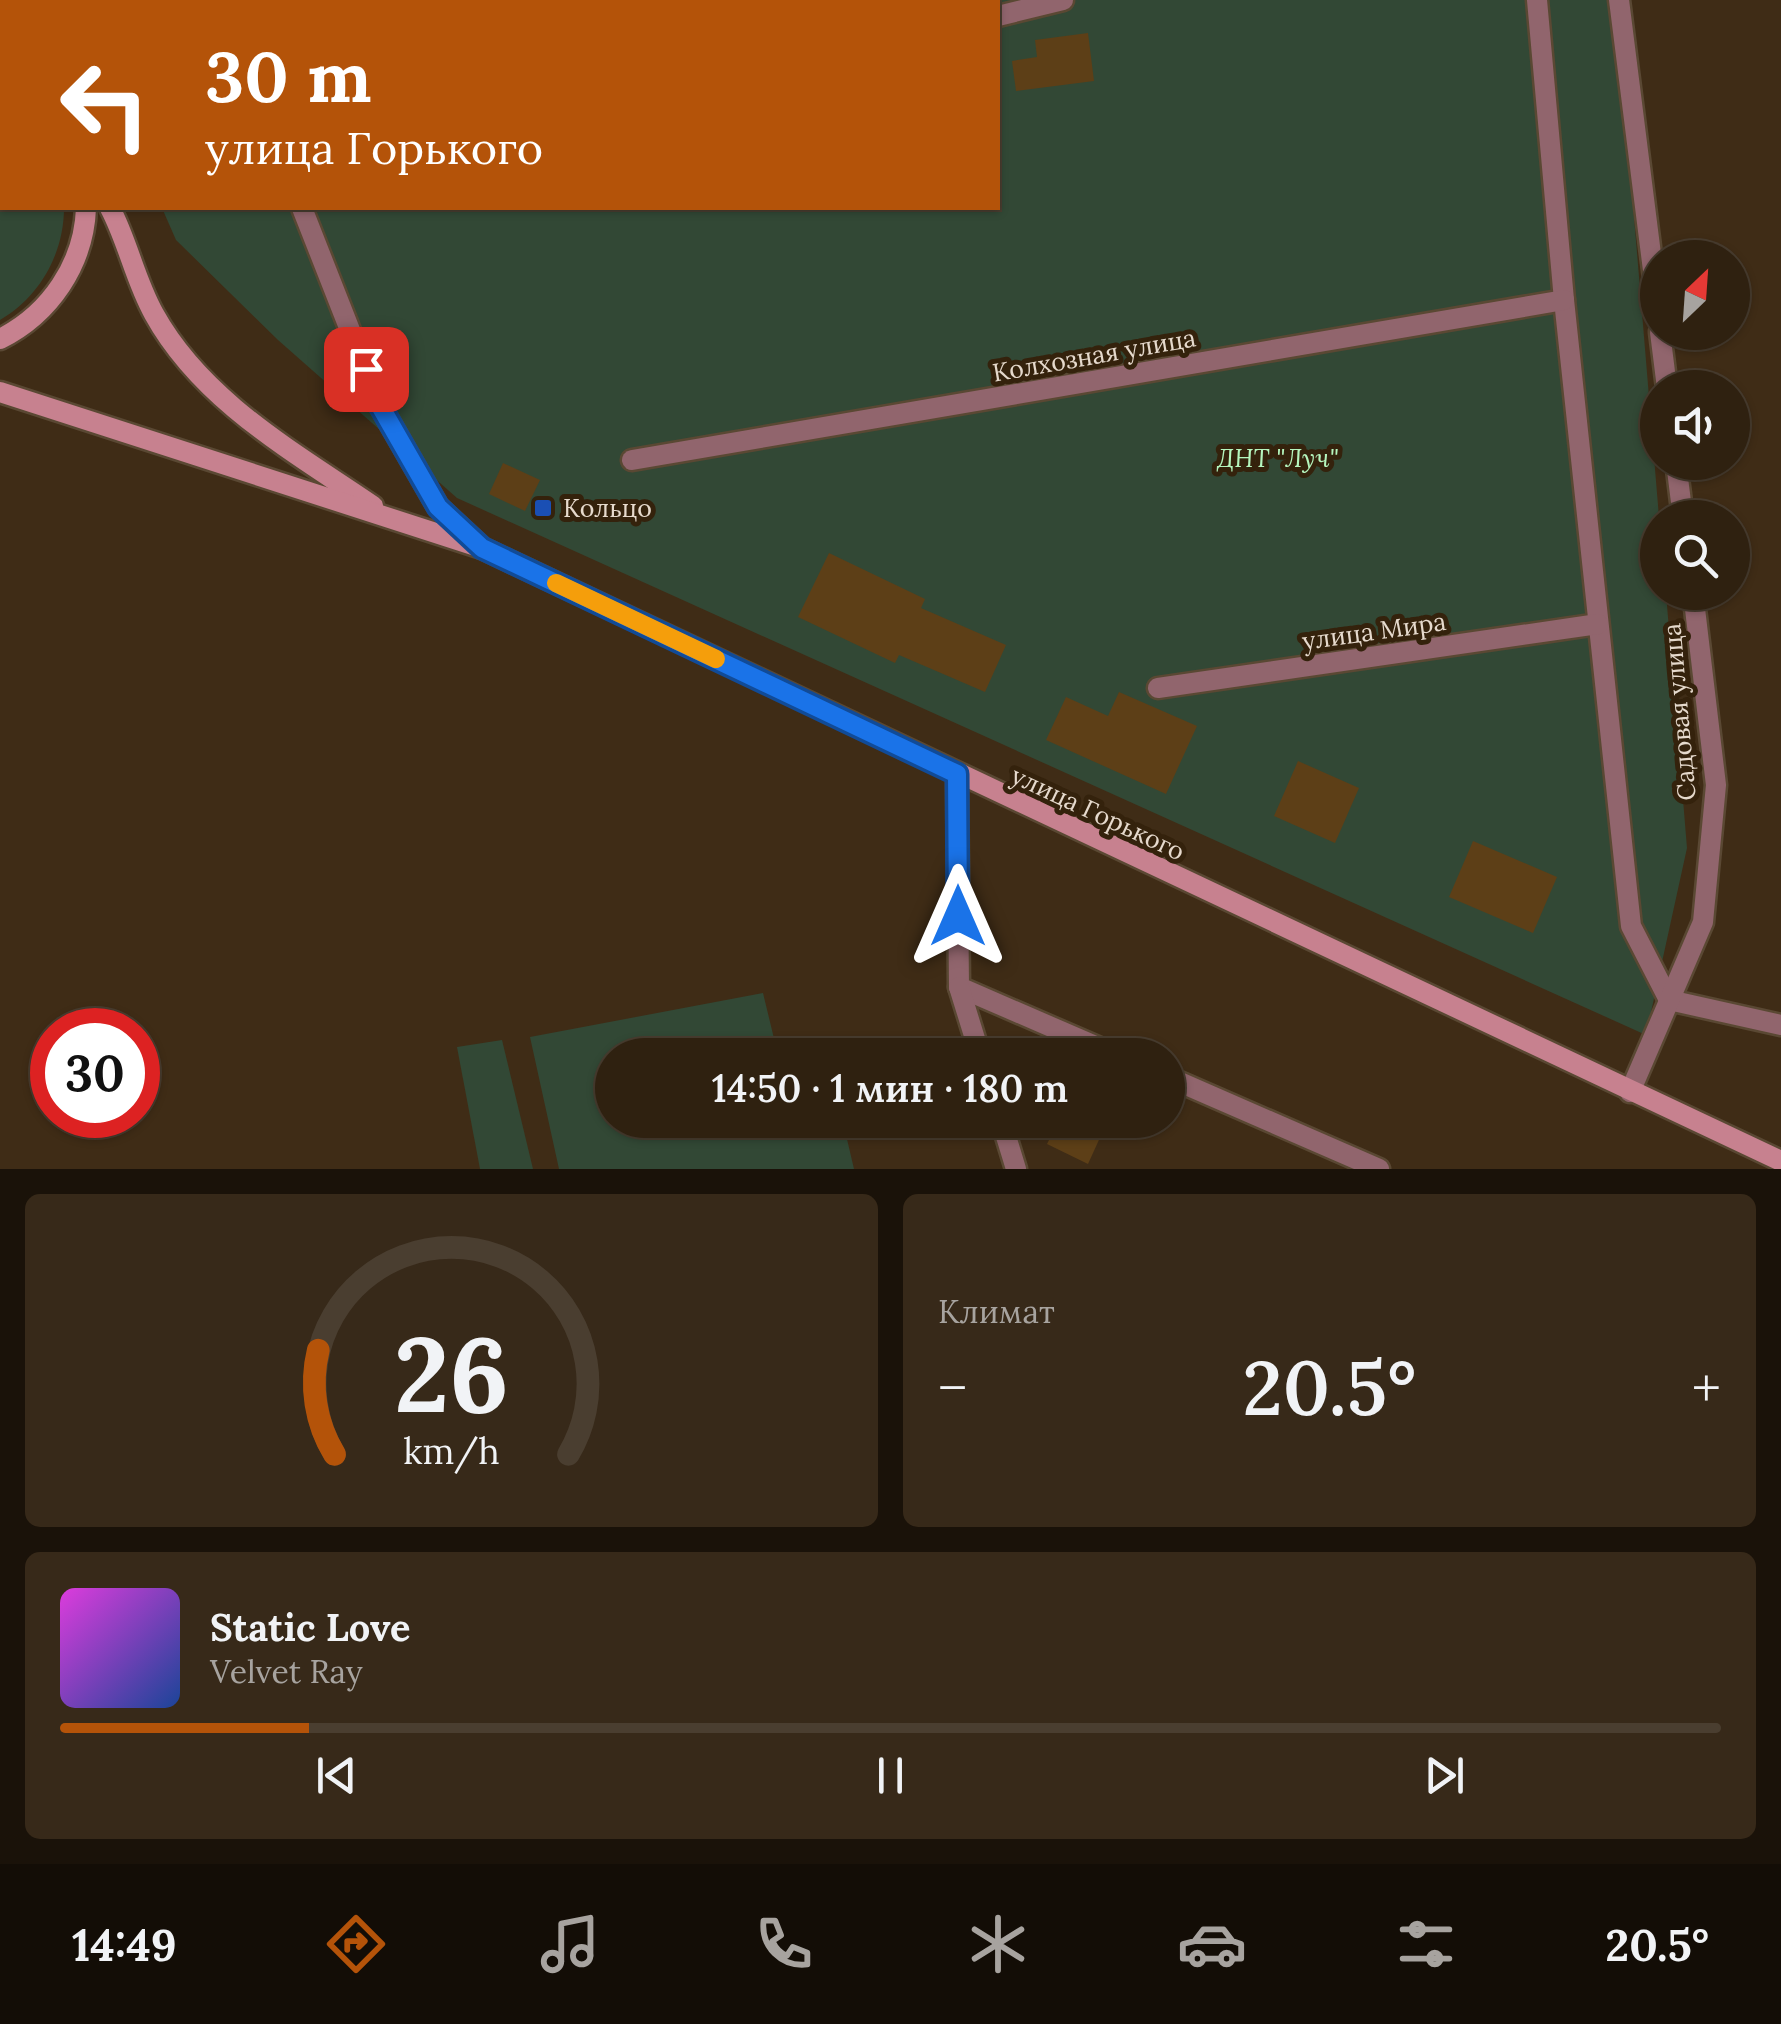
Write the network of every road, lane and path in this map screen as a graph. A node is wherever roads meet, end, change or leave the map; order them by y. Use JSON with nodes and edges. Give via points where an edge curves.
{"nodes":[{"id":1,"x":1063,"y":0,"type":"edge"},
{"id":2,"x":1537,"y":0,"type":"edge"},
{"id":3,"x":1619,"y":0,"type":"edge"},
{"id":4,"x":1000,"y":16,"type":"edge"},
{"id":5,"x":86,"y":210,"type":"edge"},
{"id":6,"x":111,"y":210,"type":"edge"},
{"id":7,"x":303,"y":210,"type":"edge"},
{"id":8,"x":1649,"y":240,"type":"edge"},
{"id":9,"x":1564,"y":300,"type":"junction"},
{"id":10,"x":0,"y":338,"type":"edge"},
{"id":11,"x":0,"y":392,"type":"edge"},
{"id":12,"x":632,"y":460,"type":"dead end"},
{"id":13,"x":391,"y":519,"type":"junction"},
{"id":14,"x":482,"y":548,"type":"junction"},
{"id":15,"x":1694,"y":610,"type":"edge"},
{"id":16,"x":1598,"y":624,"type":"junction"},
{"id":17,"x":1158,"y":688,"type":"dead end"},
{"id":18,"x":957,"y":774,"type":"junction"},
{"id":19,"x":959,"y":987,"type":"junction"},
{"id":20,"x":1670,"y":1000,"type":"junction"},
{"id":21,"x":1781,"y":1025,"type":"edge"},
{"id":22,"x":975,"y":1038,"type":"edge"},
{"id":23,"x":1077,"y":1038,"type":"edge"},
{"id":24,"x":1185,"y":1084,"type":"edge"},
{"id":25,"x":1630,"y":1092,"type":"junction"},
{"id":26,"x":1007,"y":1138,"type":"edge"},
{"id":27,"x":1781,"y":1160,"type":"edge"},
{"id":28,"x":1016,"y":1169,"type":"edge"},
{"id":29,"x":1380,"y":1169,"type":"edge"}],
"edges":[{"from":1,"to":4,"type":"street"},
{"from":2,"to":9,"type":"street"},
{"from":3,"to":8,"type":"street"},
{"from":5,"to":10,"type":"main road","via":[[76,258],[54,297],[22,328]]},
{"from":6,"to":13,"type":"main road","via":[[154,314],[186,360],[270,436]]},
{"from":7,"to":14,"type":"street","via":[[379,404],[438,507]]},
{"from":9,"to":12,"type":"street","name":"Колхозная улица"},
{"from":9,"to":16,"type":"street"},
{"from":11,"to":13,"type":"main road","name":"улица Горького"},
{"from":13,"to":14,"type":"main road","name":"улица Горького"},
{"from":14,"to":18,"type":"main road","name":"улица Горького"},
{"from":15,"to":20,"type":"street","name":"Садовая улица","via":[[1716,785],[1703,922]]},
{"from":16,"to":17,"type":"street","name":"улица Мира"},
{"from":16,"to":20,"type":"street","via":[[1631,926]]},
{"from":18,"to":19,"type":"street"},
{"from":18,"to":25,"type":"main road","name":"улица Горького"},
{"from":19,"to":22,"type":"street"},
{"from":19,"to":23,"type":"street"},
{"from":20,"to":21,"type":"street"},
{"from":20,"to":25,"type":"street","name":"Садовая улица"},
{"from":24,"to":29,"type":"street"},
{"from":25,"to":27,"type":"main road","name":"улица Горького"},
{"from":26,"to":28,"type":"street"}]}
